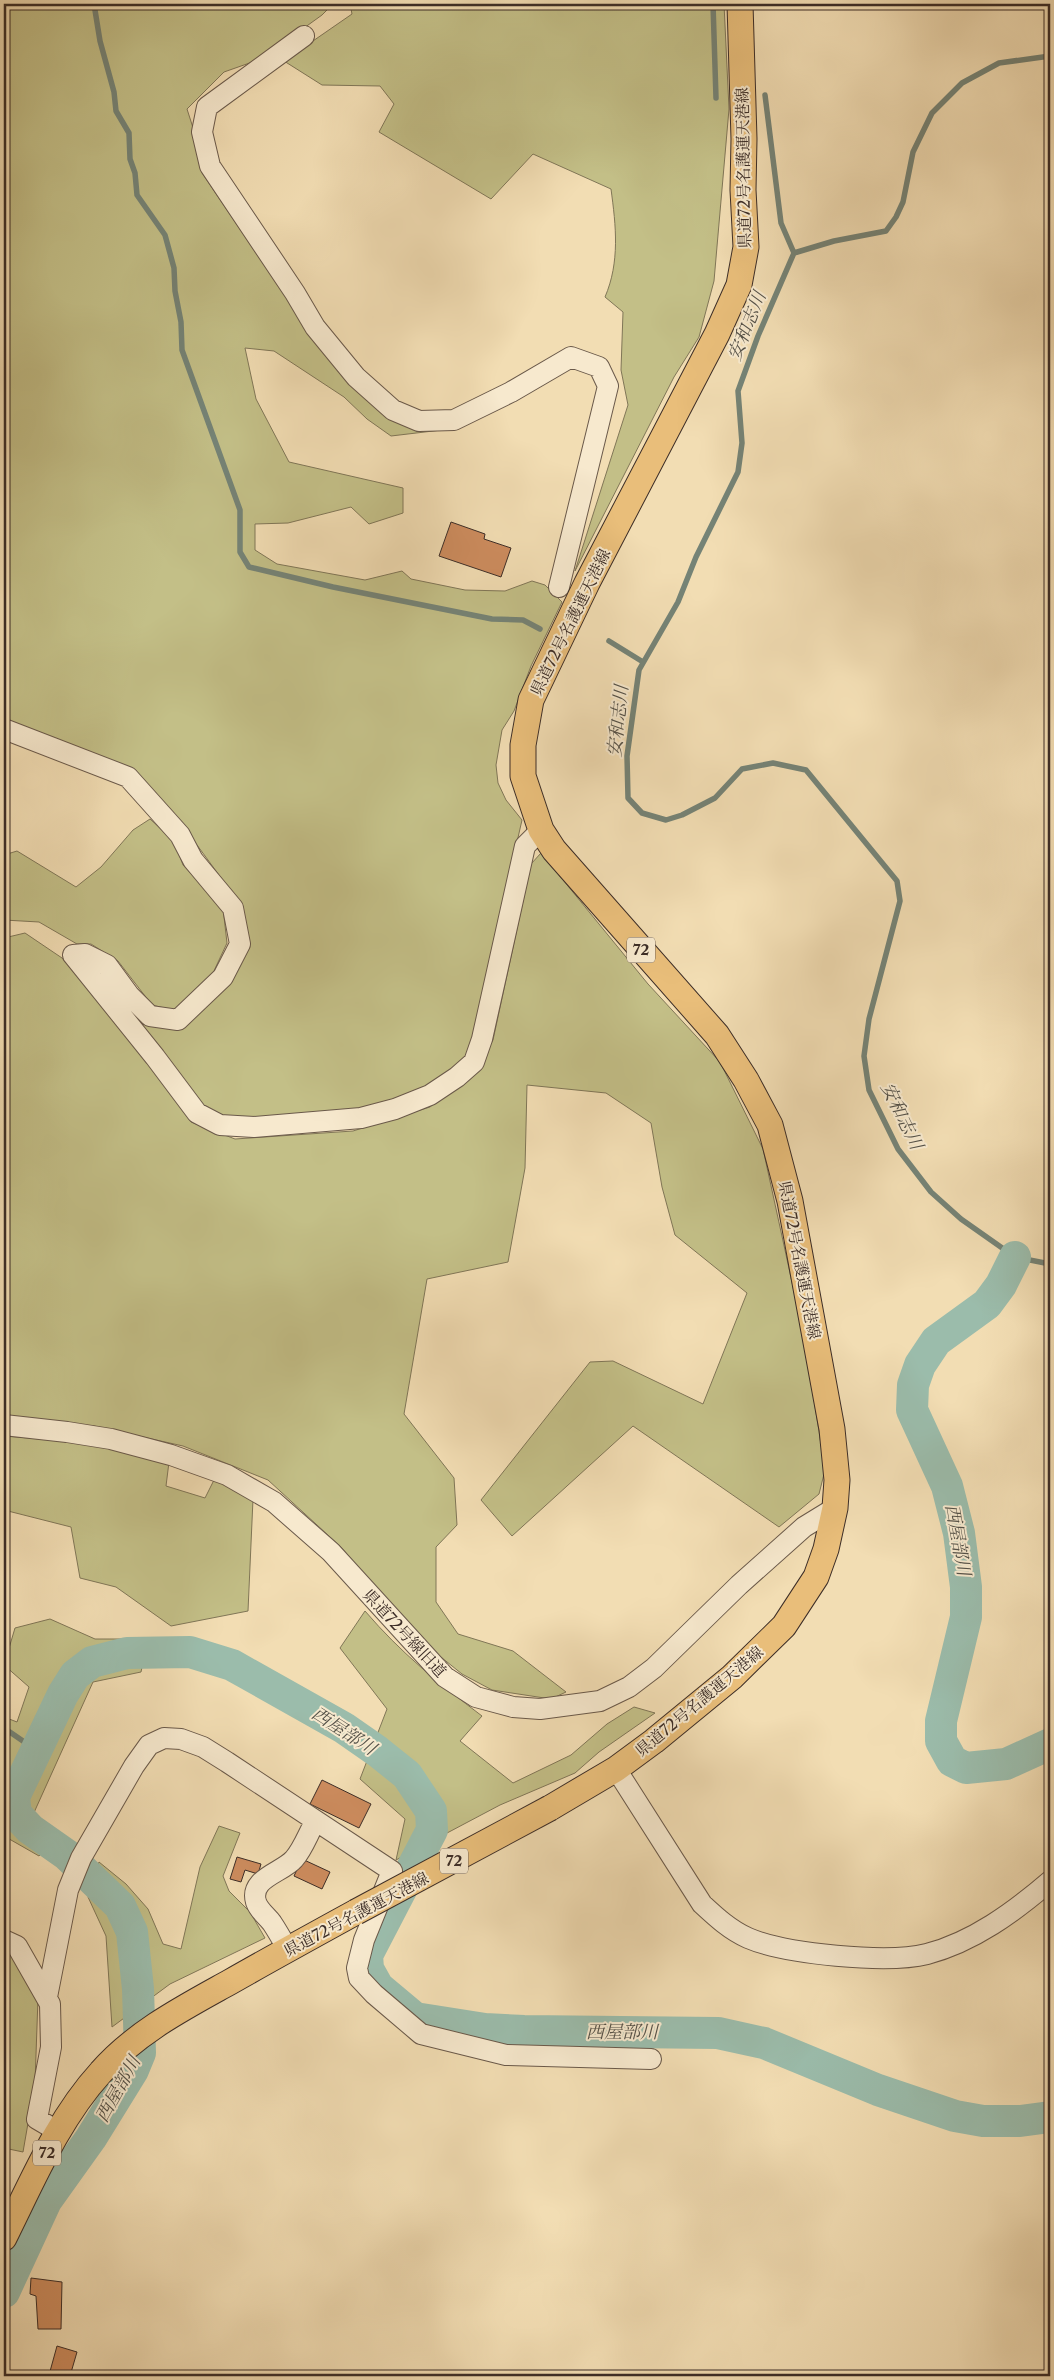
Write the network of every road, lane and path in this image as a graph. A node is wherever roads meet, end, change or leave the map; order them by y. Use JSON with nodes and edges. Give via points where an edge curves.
{"nodes":[{"id":1,"x":740,"y":4,"type":"edge"},
{"id":2,"x":304,"y":36,"type":"dead end"},
{"id":3,"x":559,"y":587,"type":"dead end"},
{"id":4,"x":4,"y":729,"type":"edge"},
{"id":5,"x":541,"y":830,"type":"junction"},
{"id":6,"x":4,"y":1425,"type":"edge"},
{"id":7,"x":835,"y":1508,"type":"junction"},
{"id":8,"x":616,"y":1769,"type":"junction"},
{"id":9,"x":315,"y":1822,"type":"junction"},
{"id":10,"x":1050,"y":1881,"type":"edge"},
{"id":11,"x":4,"y":1940,"type":"edge"},
{"id":12,"x":288,"y":1950,"type":"junction"},
{"id":13,"x":47,"y":1997,"type":"junction"},
{"id":14,"x":651,"y":2059,"type":"dead end"},
{"id":15,"x":59,"y":2132,"type":"junction"},
{"id":16,"x":4,"y":2238,"type":"edge"}],
"edges":[{"from":1,"to":5,"type":"main road","name":"県道72号名護運天港線","number":"72","via":[[746,247],[739,285],[531,700],[523,745],[523,776]]},
{"from":2,"to":3,"type":"street","via":[[207,107],[202,132],[210,166],[296,293],[315,327],[356,378],[393,410],[420,421],[454,420],[571,357],[599,368],[608,386]]},
{"from":4,"to":5,"type":"street","via":[[128,777],[180,835],[193,860],[233,908],[240,944],[223,977],[178,1020],[150,1016],[129,995],[107,965],[85,954],[73,955],[156,1056],[197,1113],[220,1125],[254,1126],[361,1118],[430,1095],[474,1062],[482,1039],[525,846]]},
{"from":5,"to":7,"type":"main road","name":"県道72号名護運天港線","number":"72","via":[[554,850],[717,1036],[770,1125],[790,1201],[832,1428],[837,1480]]},
{"from":6,"to":7,"type":"street","name":"県道72号線旧道","via":[[111,1439],[171,1455],[227,1475],[274,1502],[331,1552],[445,1677],[476,1697],[513,1707],[566,1708],[600,1701],[629,1687],[654,1668],[804,1526]]},
{"from":7,"to":8,"type":"main road","name":"県道72号名護運天港線","number":"72","via":[[816,1577],[784,1626],[732,1677]]},
{"from":8,"to":10,"type":"street","via":[[702,1904],[720,1921],[746,1937],[775,1948],[884,1958],[927,1954],[987,1928]]},
{"from":8,"to":12,"type":"main road","name":"県道72号名護運天港線","number":"72","bridge":true},
{"from":9,"to":12,"type":"street","via":[[295,1858],[257,1884],[255,1890],[259,1909]]},
{"from":9,"to":13,"type":"street","via":[[203,1747],[181,1739],[164,1738],[149,1745],[81,1858],[68,1890]]},
{"from":9,"to":14,"type":"street","via":[[392,1871],[364,1940],[357,1968],[360,1978],[374,1994],[420,2034],[506,2055]]},
{"from":11,"to":13,"type":"street","via":[[17,1946]]},
{"from":12,"to":15,"type":"main road","name":"県道72号名護運天港線","number":"72","via":[[177,2011],[124,2049],[99,2073]]},
{"from":13,"to":15,"type":"street","via":[[51,2012],[51,2047],[36,2119]]},
{"from":15,"to":16,"type":"main road","name":"県道72号名護運天港線","number":"72"}]}
